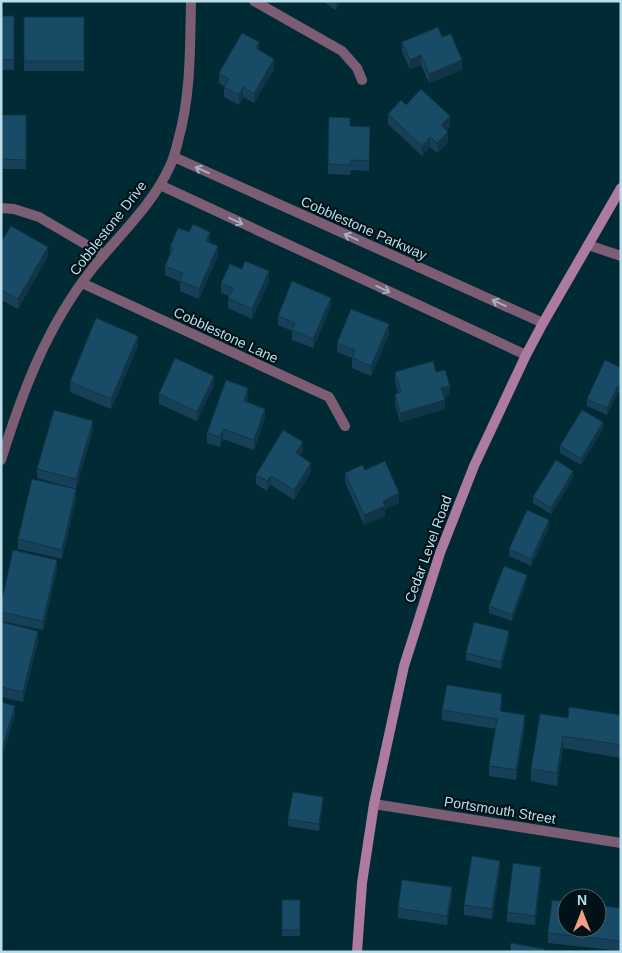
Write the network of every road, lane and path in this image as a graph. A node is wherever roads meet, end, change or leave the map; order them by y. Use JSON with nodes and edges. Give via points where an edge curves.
{"nodes":[{"id":1,"x":191,"y":1,"type":"edge"},
{"id":2,"x":254,"y":1,"type":"edge"},
{"id":3,"x":362,"y":80,"type":"dead end"},
{"id":4,"x":174,"y":157,"type":"junction"},
{"id":5,"x":160,"y":186,"type":"junction"},
{"id":6,"x":621,"y":188,"type":"edge"},
{"id":7,"x":1,"y":208,"type":"edge"},
{"id":8,"x":588,"y":245,"type":"junction"},
{"id":9,"x":104,"y":255,"type":"junction"},
{"id":10,"x":621,"y":256,"type":"edge"},
{"id":11,"x":82,"y":283,"type":"junction"},
{"id":12,"x":543,"y":324,"type":"junction"},
{"id":13,"x":526,"y":355,"type":"junction"},
{"id":14,"x":345,"y":426,"type":"dead end"},
{"id":15,"x":1,"y":460,"type":"edge"},
{"id":16,"x":374,"y":804,"type":"junction"},
{"id":17,"x":621,"y":843,"type":"edge"},
{"id":18,"x":357,"y":952,"type":"edge"}],
"edges":[{"from":1,"to":4,"type":"street","name":"Cobblestone Drive","via":[[188,92]]},
{"from":2,"to":3,"type":"street","via":[[342,50]]},
{"from":4,"to":5,"type":"street","name":"Cobblestone Drive"},
{"from":12,"to":4,"type":"street","name":"Cobblestone Parkway","one_way":true},
{"from":5,"to":9,"type":"street","name":"Cobblestone Drive"},
{"from":5,"to":13,"type":"street","one_way":true},
{"from":6,"to":8,"type":"main road","name":"Cedar Level Road"},
{"from":7,"to":9,"type":"street","via":[[14,208],[39,217]]},
{"from":8,"to":10,"type":"street"},
{"from":8,"to":12,"type":"main road","name":"Cedar Level Road"},
{"from":9,"to":11,"type":"street","name":"Cobblestone Drive"},
{"from":11,"to":14,"type":"street","name":"Cobblestone Lane","via":[[329,398]]},
{"from":11,"to":15,"type":"street","name":"Cobblestone Drive","via":[[70,299],[28,379]]},
{"from":12,"to":13,"type":"main road","name":"Cedar Level Road"},
{"from":13,"to":16,"type":"main road","name":"Cedar Level Road","via":[[474,466],[440,553],[404,666]]},
{"from":16,"to":17,"type":"street","name":"Portsmouth Street"},
{"from":16,"to":18,"type":"main road","name":"Cedar Level Road","via":[[362,883]]}]}
